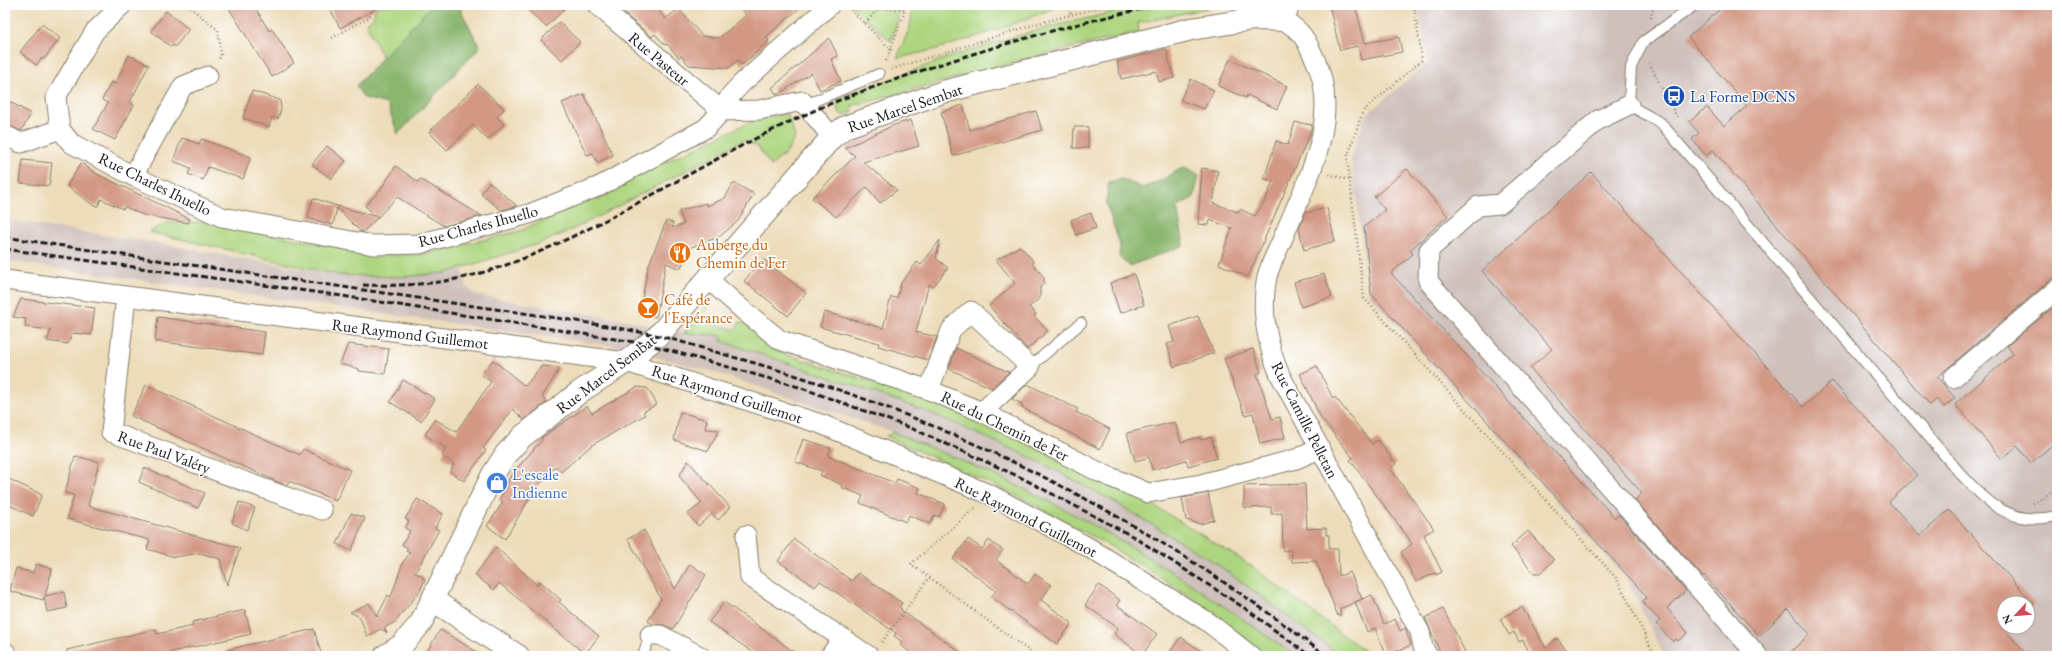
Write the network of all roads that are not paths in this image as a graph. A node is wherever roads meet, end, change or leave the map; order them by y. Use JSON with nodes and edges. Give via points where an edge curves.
{"nodes":[{"id":1,"x":122,"y":5,"type":"edge"},
{"id":2,"x":597,"y":5,"type":"edge"},
{"id":3,"x":830,"y":5,"type":"edge"},
{"id":4,"x":1695,"y":5,"type":"edge"},
{"id":5,"x":1286,"y":12,"type":"edge"},
{"id":6,"x":879,"y":74,"type":"road end"},
{"id":7,"x":208,"y":76,"type":"road end"},
{"id":8,"x":805,"y":105,"type":"junction"},
{"id":9,"x":1629,"y":105,"type":"junction"},
{"id":10,"x":722,"y":111,"type":"junction"},
{"id":11,"x":60,"y":129,"type":"junction"},
{"id":12,"x":5,"y":135,"type":"edge"},
{"id":13,"x":832,"y":137,"type":"junction"},
{"id":14,"x":132,"y":176,"type":"junction"},
{"id":15,"x":708,"y":279,"type":"junction"},
{"id":16,"x":5,"y":280,"type":"edge"},
{"id":17,"x":2057,"y":289,"type":"edge"},
{"id":18,"x":126,"y":297,"type":"junction"},
{"id":19,"x":1081,"y":323,"type":"dead end"},
{"id":20,"x":626,"y":362,"type":"junction"},
{"id":21,"x":1030,"y":367,"type":"junction"},
{"id":22,"x":1953,"y":378,"type":"dead end"},
{"id":23,"x":929,"y":390,"type":"junction"},
{"id":24,"x":982,"y":412,"type":"junction"},
{"id":25,"x":1319,"y":449,"type":"junction"},
{"id":26,"x":322,"y":510,"type":"dead end"},
{"id":27,"x":2057,"y":516,"type":"edge"},
{"id":28,"x":746,"y":535,"type":"dead end"},
{"id":29,"x":433,"y":600,"type":"junction"},
{"id":30,"x":650,"y":635,"type":"joint"},
{"id":31,"x":843,"y":638,"type":"junction"},
{"id":32,"x":875,"y":650,"type":"edge"},
{"id":33,"x":385,"y":656,"type":"edge"},
{"id":34,"x":518,"y":656,"type":"edge"},
{"id":35,"x":643,"y":656,"type":"edge"},
{"id":36,"x":700,"y":656,"type":"edge"},
{"id":37,"x":830,"y":656,"type":"edge"},
{"id":38,"x":1251,"y":656,"type":"edge"},
{"id":39,"x":1428,"y":656,"type":"edge"},
{"id":40,"x":1758,"y":656,"type":"edge"}],
"edges":[{"from":1,"to":11,"type":"street","via":[[95,31],[56,97]]},
{"from":2,"to":10,"type":"street","name":"Rue Pasteur"},
{"from":3,"to":10,"type":"street","name":"Rue Charles Ihuello","via":[[741,84],[730,96]]},
{"from":4,"to":9,"type":"lane","via":[[1643,42],[1631,67]]},
{"from":5,"to":13,"type":"street","name":"Rue Marcel Sembat","via":[[1191,29],[943,92],[845,127]]},
{"from":5,"to":25,"type":"street","name":"Rue Camille Pelletan","via":[[1301,33],[1324,80],[1325,119],[1315,160],[1267,275],[1264,307],[1272,357]]},
{"from":6,"to":8,"type":"lane"},
{"from":7,"to":14,"type":"street","via":[[183,86]]},
{"from":8,"to":10,"type":"street","via":[[802,101],[759,110]]},
{"from":8,"to":13,"type":"street"},
{"from":9,"to":27,"type":"lane","via":[[1661,123],[1958,471],[1990,504],[2011,516],[2042,520]]},
{"from":9,"to":40,"type":"street","via":[[1598,120],[1500,204],[1478,206],[1429,250],[1428,281]]},
{"from":10,"to":14,"type":"street","name":"Rue Charles Ihuello","via":[[706,128],[600,186],[529,214],[419,244],[373,245],[222,217]]},
{"from":11,"to":12,"type":"street","via":[[21,143]]},
{"from":11,"to":14,"type":"street","name":"Rue Charles Ihuello","via":[[71,143]]},
{"from":13,"to":15,"type":"street","name":"Rue Marcel Sembat"},
{"from":15,"to":20,"type":"street","name":"Rue Marcel Sembat","via":[[658,336]]},
{"from":15,"to":23,"type":"street","name":"Rue du Chemin de Fer","via":[[780,340]]},
{"from":16,"to":18,"type":"street","name":"Rue Raymond Guillemot"},
{"from":17,"to":22,"type":"street"},
{"from":18,"to":20,"type":"street","name":"Rue Raymond Guillemot"},
{"from":18,"to":26,"type":"street","name":"Rue Paul Valéry","via":[[111,432]]},
{"from":19,"to":21,"type":"lane"},
{"from":20,"to":29,"type":"street","name":"Rue Marcel Sembat","via":[[581,391],[523,436],[506,454],[492,476]]},
{"from":20,"to":38,"type":"street","name":"Rue Raymond Guillemot","via":[[821,424],[990,495],[1088,547],[1208,622]]},
{"from":21,"to":23,"type":"street","via":[[972,311],[951,330]]},
{"from":21,"to":24,"type":"street"},
{"from":23,"to":24,"type":"street","name":"Rue du Chemin de Fer"},
{"from":24,"to":25,"type":"street","name":"Rue du Chemin de Fer","via":[[1101,473],[1148,493],[1223,478],[1296,459]]},
{"from":25,"to":39,"type":"street","name":"Rue Camille Pelletan","via":[[1420,632]]},
{"from":28,"to":31,"type":"street","via":[[750,577]]},
{"from":29,"to":33,"type":"street","name":"Rue Marcel Sembat","via":[[421,623],[402,645]]},
{"from":29,"to":34,"type":"street"},
{"from":30,"to":35,"type":"lane"},
{"from":30,"to":36,"type":"street","via":[[660,635]]},
{"from":31,"to":32,"type":"street"},
{"from":31,"to":37,"type":"street"}]}
